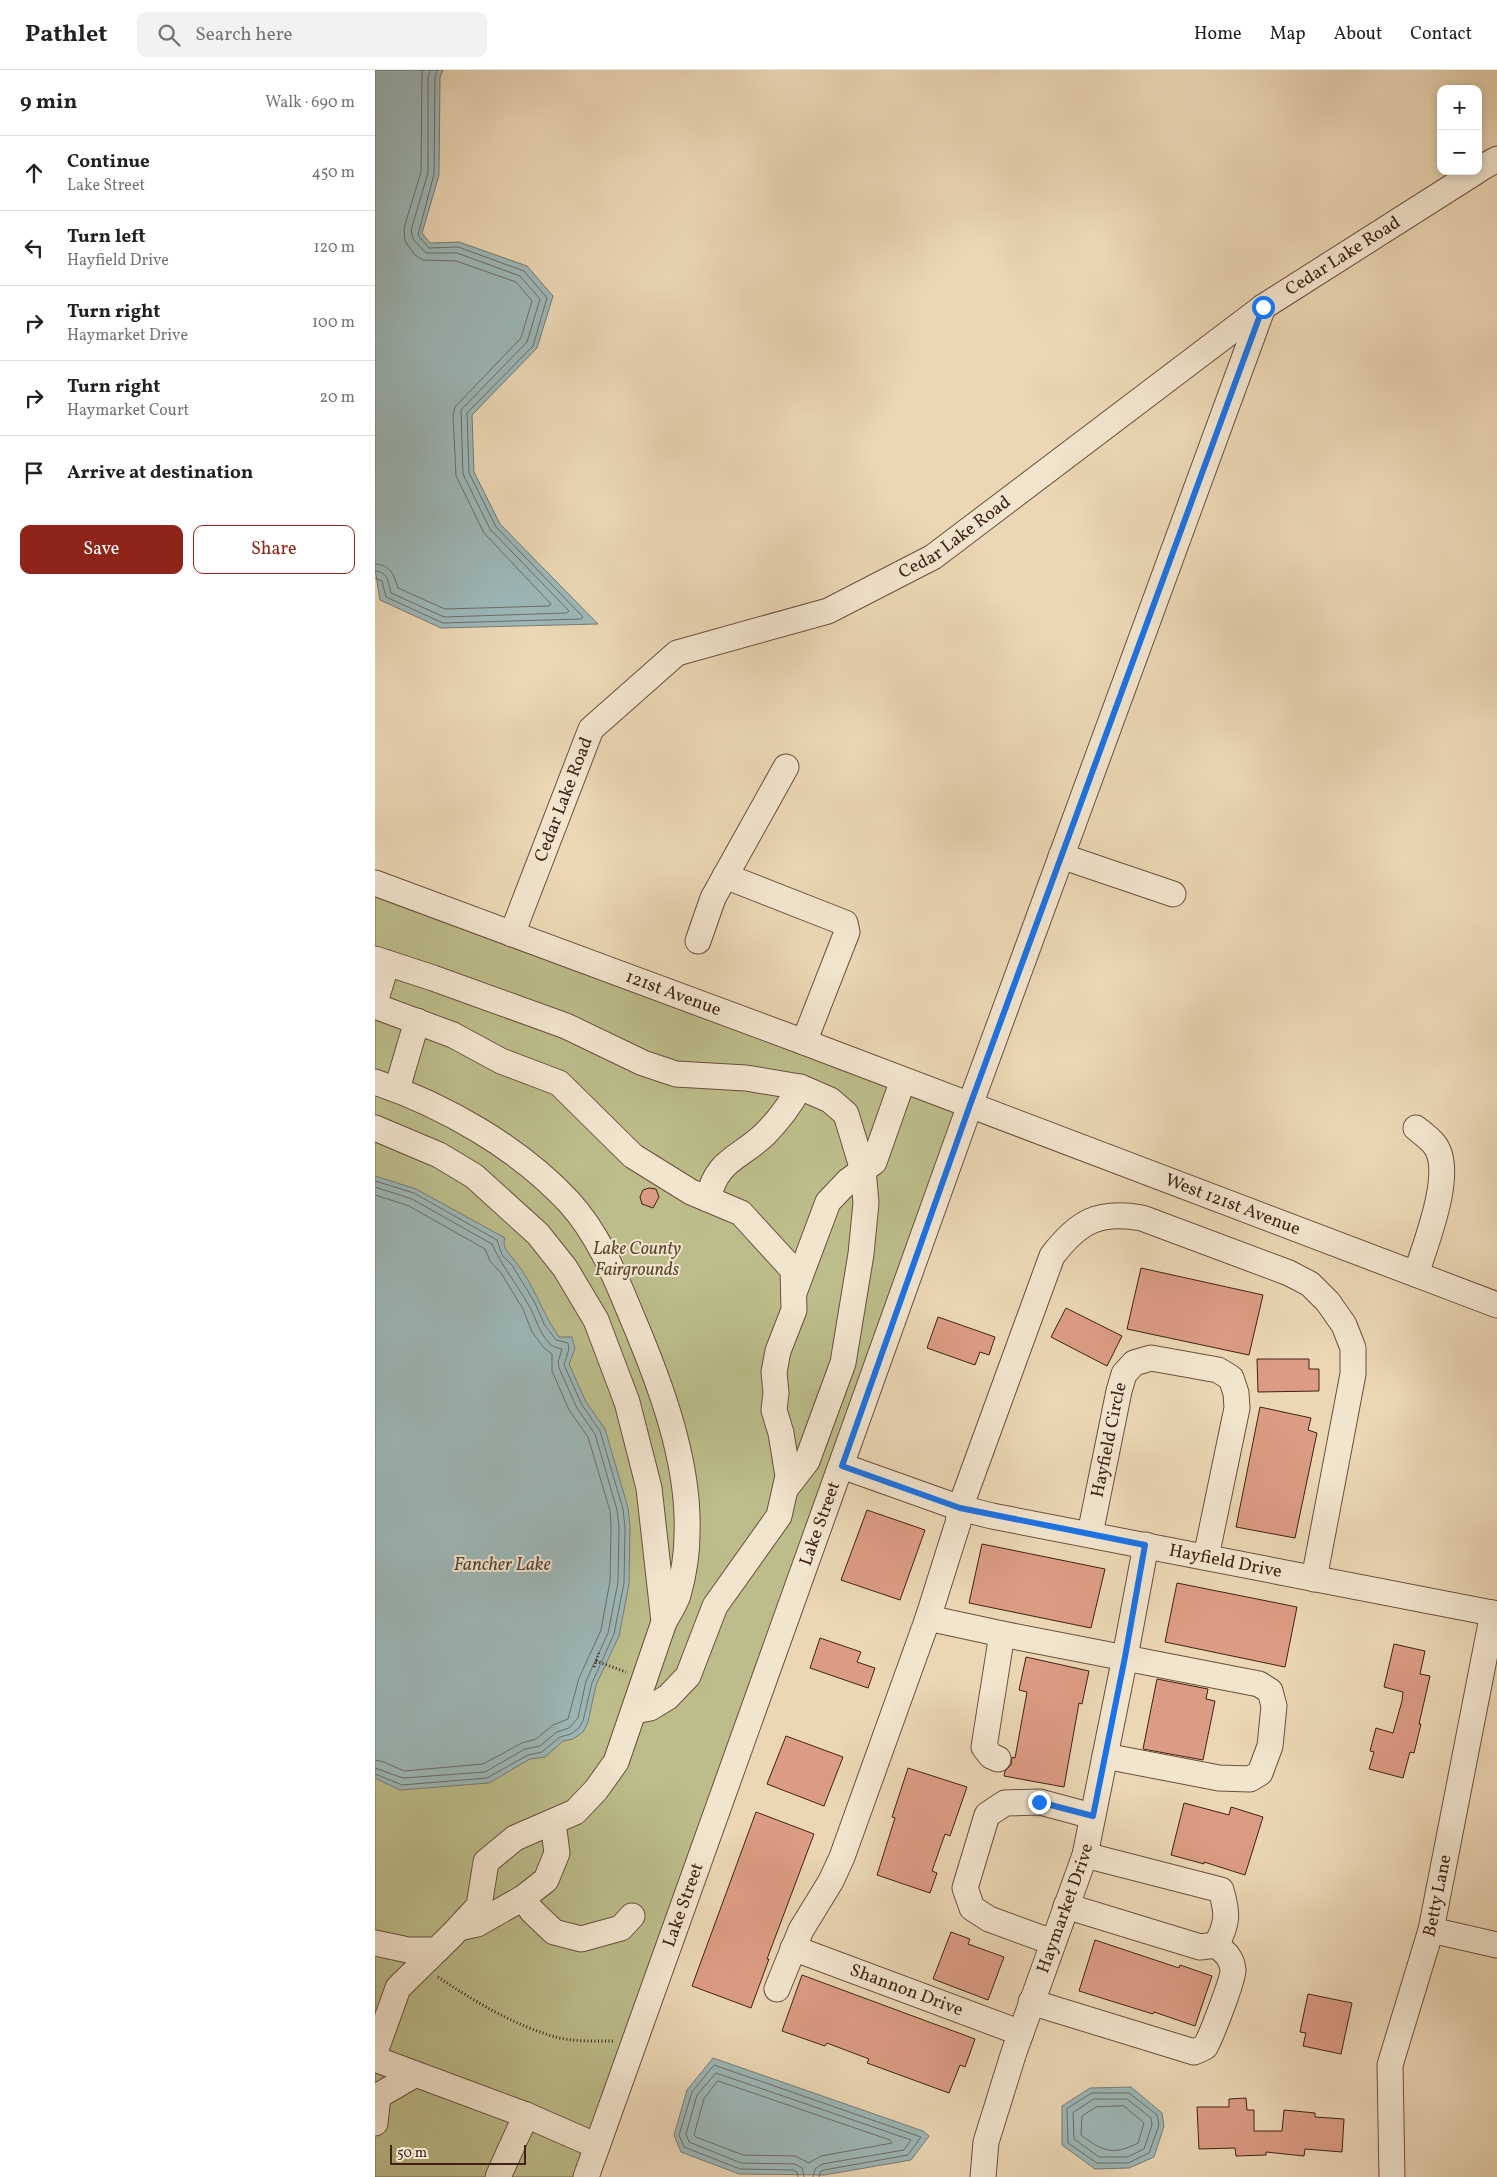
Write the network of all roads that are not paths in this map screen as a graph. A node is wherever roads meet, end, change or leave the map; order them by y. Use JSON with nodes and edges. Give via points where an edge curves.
{"nodes":[{"id":1,"x":1489,"y":164,"type":"edge"},
{"id":2,"x":1263,"y":307,"type":"junction"},
{"id":3,"x":786,"y":767,"type":"dead end"},
{"id":4,"x":1061,"y":856,"type":"junction"},
{"id":5,"x":725,"y":876,"type":"junction"},
{"id":6,"x":375,"y":884,"type":"edge"},
{"id":7,"x":1173,"y":894,"type":"dead end"},
{"id":8,"x":512,"y":934,"type":"junction"},
{"id":9,"x":698,"y":941,"type":"dead end"},
{"id":10,"x":381,"y":961,"type":"edge"},
{"id":11,"x":375,"y":1002,"type":"edge"},
{"id":12,"x":375,"y":1006,"type":"edge"},
{"id":13,"x":417,"y":1022,"type":"junction"},
{"id":14,"x":804,"y":1042,"type":"junction"},
{"id":15,"x":903,"y":1080,"type":"junction"},
{"id":16,"x":386,"y":1085,"type":"edge"},
{"id":17,"x":799,"y":1087,"type":"junction"},
{"id":18,"x":970,"y":1105,"type":"junction"},
{"id":19,"x":375,"y":1128,"type":"edge"},
{"id":20,"x":1417,"y":1128,"type":"dead end"},
{"id":21,"x":863,"y":1170,"type":"junction"},
{"id":22,"x":708,"y":1199,"type":"junction"},
{"id":23,"x":1416,"y":1274,"type":"junction"},
{"id":24,"x":794,"y":1292,"type":"junction"},
{"id":25,"x":1497,"y":1305,"type":"edge"},
{"id":26,"x":630,"y":1312,"type":"junction"},
{"id":27,"x":596,"y":1320,"type":"junction"},
{"id":28,"x":842,"y":1466,"type":"junction"},
{"id":29,"x":786,"y":1488,"type":"junction"},
{"id":30,"x":960,"y":1508,"type":"junction"},
{"id":31,"x":1090,"y":1534,"type":"junction"},
{"id":32,"x":1145,"y":1545,"type":"junction"},
{"id":33,"x":1206,"y":1557,"type":"junction"},
{"id":34,"x":1314,"y":1578,"type":"junction"},
{"id":35,"x":1495,"y":1613,"type":"edge"},
{"id":36,"x":929,"y":1618,"type":"junction"},
{"id":37,"x":664,"y":1622,"type":"junction"},
{"id":38,"x":1002,"y":1634,"type":"junction"},
{"id":39,"x":1125,"y":1657,"type":"junction"},
{"id":40,"x":634,"y":1711,"type":"junction"},
{"id":41,"x":1105,"y":1756,"type":"junction"},
{"id":42,"x":998,"y":1759,"type":"dead end"},
{"id":43,"x":1093,"y":1816,"type":"junction"},
{"id":44,"x":553,"y":1822,"type":"junction"},
{"id":45,"x":1085,"y":1855,"type":"junction"},
{"id":46,"x":523,"y":1898,"type":"junction"},
{"id":47,"x":1066,"y":1906,"type":"junction"},
{"id":48,"x":632,"y":1916,"type":"dead end"},
{"id":49,"x":456,"y":1929,"type":"junction"},
{"id":50,"x":1431,"y":1930,"type":"junction"},
{"id":51,"x":1052,"y":1942,"type":"junction"},
{"id":52,"x":375,"y":1943,"type":"edge"},
{"id":53,"x":1216,"y":1945,"type":"junction"},
{"id":54,"x":1497,"y":1945,"type":"edge"},
{"id":55,"x":793,"y":1948,"type":"junction"},
{"id":56,"x":429,"y":1958,"type":"junction"},
{"id":57,"x":777,"y":1989,"type":"dead end"},
{"id":58,"x":1031,"y":2002,"type":"junction"},
{"id":59,"x":1021,"y":2033,"type":"junction"},
{"id":60,"x":375,"y":2052,"type":"edge"},
{"id":61,"x":375,"y":2059,"type":"edge"},
{"id":62,"x":415,"y":2075,"type":"junction"},
{"id":63,"x":526,"y":2115,"type":"junction"},
{"id":64,"x":375,"y":2123,"type":"edge"},
{"id":65,"x":597,"y":2146,"type":"junction"},
{"id":66,"x":498,"y":2177,"type":"edge"},
{"id":67,"x":586,"y":2177,"type":"edge"},
{"id":68,"x":983,"y":2177,"type":"edge"},
{"id":69,"x":1392,"y":2177,"type":"edge"}],
"edges":[{"from":1,"to":2,"type":"street","name":"Cedar Lake Road"},
{"from":2,"to":4,"type":"street","name":"Lake Street"},
{"from":2,"to":8,"type":"street","name":"Cedar Lake Road","via":[[933,558],[828,611],[677,653],[591,729]]},
{"from":3,"to":5,"type":"street"},
{"from":4,"to":7,"type":"street"},
{"from":4,"to":18,"type":"street","name":"Lake Street"},
{"from":5,"to":9,"type":"street","via":[[713,898]]},
{"from":5,"to":14,"type":"street","via":[[845,923],[847,932]]},
{"from":6,"to":8,"type":"street","name":"121st Avenue"},
{"from":8,"to":14,"type":"street","name":"121st Avenue"},
{"from":10,"to":11,"type":"street"},
{"from":10,"to":17,"type":"street","via":[[566,1026],[643,1063],[676,1074],[746,1078]]},
{"from":12,"to":13,"type":"street"},
{"from":13,"to":16,"type":"street"},
{"from":13,"to":22,"type":"street","via":[[453,1035],[501,1061],[559,1083],[633,1156]]},
{"from":14,"to":15,"type":"street","name":"121st Avenue"},
{"from":15,"to":18,"type":"street","name":"121st Avenue"},
{"from":15,"to":21,"type":"street","via":[[874,1162]]},
{"from":16,"to":26,"type":"street","via":[[453,1116],[505,1147],[545,1177],[570,1203],[600,1244]]},
{"from":17,"to":21,"type":"street","via":[[830,1100],[846,1114]]},
{"from":17,"to":22,"type":"street","via":[[786,1111],[764,1135],[725,1164],[712,1183]]},
{"from":18,"to":23,"type":"street","name":"West 121st Avenue"},
{"from":18,"to":28,"type":"street","name":"Lake Street"},
{"from":19,"to":27,"type":"street","via":[[439,1155],[474,1176],[539,1234],[565,1268]]},
{"from":20,"to":23,"type":"street","via":[[1435,1145],[1441,1166],[1440,1196]]},
{"from":21,"to":24,"type":"street","via":[[828,1202]]},
{"from":21,"to":29,"type":"street","via":[[866,1203],[861,1254],[843,1362],[807,1461]]},
{"from":22,"to":24,"type":"street","via":[[741,1213],[780,1255],[793,1270]]},
{"from":23,"to":25,"type":"street","name":"West 121st Avenue"},
{"from":24,"to":29,"type":"street","via":[[794,1310],[773,1372],[774,1410],[788,1476]]},
{"from":26,"to":27,"type":"street","via":[[607,1320]]},
{"from":26,"to":37,"type":"street","via":[[672,1428],[685,1501],[687,1535],[683,1567],[677,1596]]},
{"from":27,"to":37,"type":"street","via":[[627,1402],[649,1488]]},
{"from":28,"to":30,"type":"street","name":"Hayfield Drive"},
{"from":28,"to":65,"type":"street","name":"Lake Street"},
{"from":29,"to":40,"type":"street","via":[[779,1516],[715,1606],[688,1676],[668,1697],[650,1708]]},
{"from":30,"to":31,"type":"street","name":"Hayfield Drive"},
{"from":30,"to":34,"type":"street","via":[[1052,1256],[1084,1223],[1123,1214],[1142,1218],[1289,1273],[1310,1284],[1345,1325],[1353,1348],[1353,1374]]},
{"from":30,"to":36,"type":"street"},
{"from":31,"to":32,"type":"street","name":"Hayfield Drive"},
{"from":31,"to":33,"type":"street","name":"Hayfield Circle","via":[[1125,1374],[1134,1363],[1151,1358],[1218,1370],[1231,1378],[1237,1393],[1237,1408]]},
{"from":32,"to":33,"type":"street","name":"Hayfield Drive"},
{"from":32,"to":39,"type":"street","name":"Haymarket Drive"},
{"from":33,"to":34,"type":"street","name":"Hayfield Drive"},
{"from":34,"to":35,"type":"street","name":"Hayfield Drive"},
{"from":35,"to":50,"type":"street","name":"Betty Lane"},
{"from":36,"to":38,"type":"street"},
{"from":36,"to":55,"type":"street","via":[[842,1857]]},
{"from":37,"to":40,"type":"street"},
{"from":38,"to":39,"type":"street"},
{"from":38,"to":42,"type":"street","via":[[984,1747]]},
{"from":39,"to":41,"type":"street","name":"Haymarket Drive"},
{"from":39,"to":41,"type":"street","via":[[1259,1684],[1270,1691],[1274,1706],[1270,1746],[1260,1773],[1250,1779],[1219,1778]]},
{"from":40,"to":44,"type":"street","via":[[616,1762],[601,1783],[575,1812]]},
{"from":41,"to":43,"type":"street","name":"Haymarket Drive"},
{"from":43,"to":45,"type":"street","name":"Haymarket Drive"},
{"from":43,"to":51,"type":"street","via":[[1039,1802],[1005,1803],[987,1815],[965,1888],[971,1908],[989,1919]]},
{"from":44,"to":46,"type":"street","via":[[557,1853],[553,1868],[546,1880]]},
{"from":44,"to":49,"type":"street","via":[[515,1838],[486,1862],[479,1906]]},
{"from":45,"to":47,"type":"street","name":"Haymarket Drive"},
{"from":45,"to":53,"type":"street","via":[[1221,1890],[1227,1911],[1224,1930]]},
{"from":46,"to":48,"type":"street","via":[[532,1912],[555,1932],[581,1939],[621,1928]]},
{"from":46,"to":49,"type":"street","via":[[477,1924]]},
{"from":47,"to":51,"type":"street","name":"Haymarket Drive"},
{"from":47,"to":53,"type":"street","via":[[1200,1947]]},
{"from":49,"to":56,"type":"street"},
{"from":50,"to":54,"type":"street"},
{"from":50,"to":69,"type":"street","name":"Betty Lane","via":[[1390,2065]]},
{"from":51,"to":58,"type":"street","name":"Haymarket Drive"},
{"from":52,"to":56,"type":"street"},
{"from":53,"to":58,"type":"street","via":[[1229,1956],[1233,1971],[1211,2036],[1205,2048],[1194,2052]]},
{"from":55,"to":57,"type":"street"},
{"from":55,"to":59,"type":"street","name":"Shannon Drive"},
{"from":56,"to":60,"type":"street","via":[[398,1988]]},
{"from":58,"to":59,"type":"street","name":"Haymarket Drive"},
{"from":59,"to":68,"type":"street","name":"Haymarket Drive","via":[[986,2142]]},
{"from":61,"to":62,"type":"street"},
{"from":62,"to":63,"type":"street"},
{"from":62,"to":64,"type":"street","via":[[379,2096]]},
{"from":63,"to":65,"type":"street"},
{"from":63,"to":66,"type":"street"},
{"from":65,"to":67,"type":"street","name":"Lake Street"}]}
